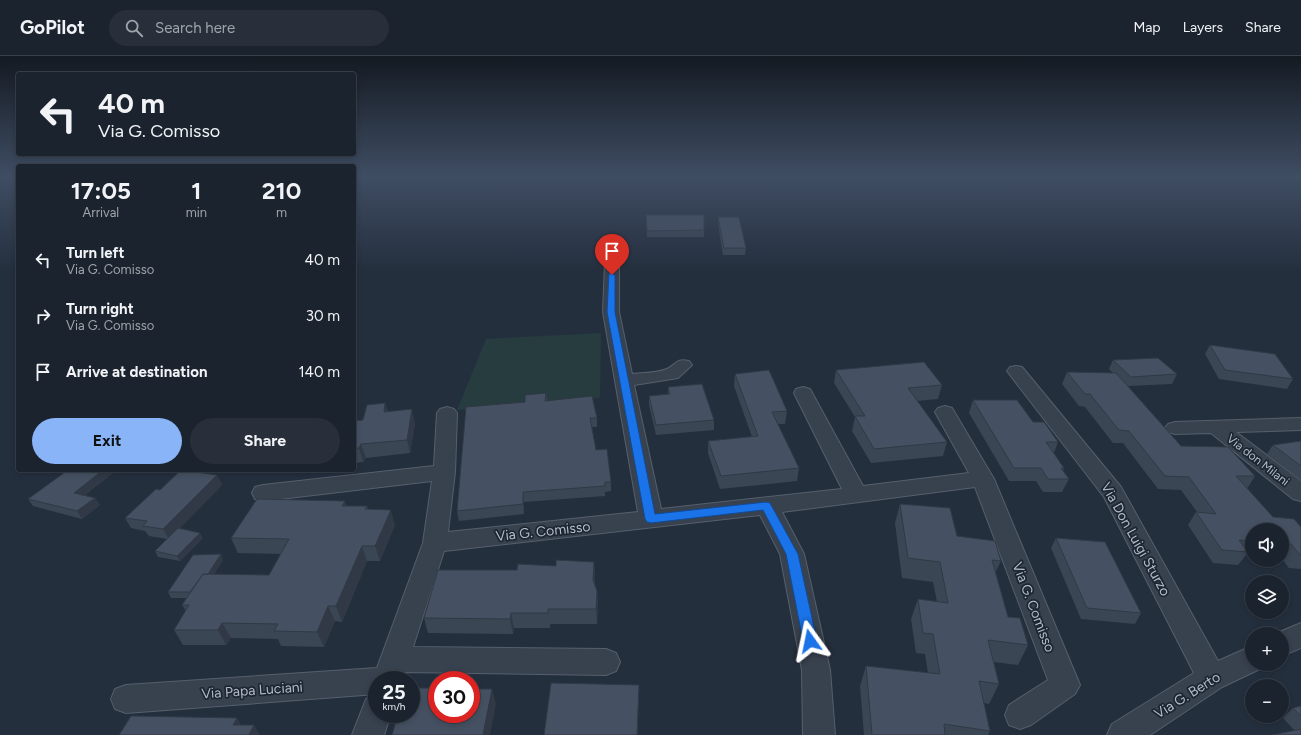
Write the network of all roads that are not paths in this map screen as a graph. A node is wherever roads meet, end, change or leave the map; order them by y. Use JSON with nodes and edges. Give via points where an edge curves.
{"nodes":[{"id":1,"x":620,"y":249,"type":"dead end"},
{"id":2,"x":683,"y":365,"type":"dead end"},
{"id":3,"x":1016,"y":371,"type":"dead end"},
{"id":4,"x":624,"y":381,"type":"junction"},
{"id":5,"x":803,"y":393,"type":"dead end"},
{"id":6,"x":945,"y":412,"type":"dead end"},
{"id":7,"x":447,"y":413,"type":"dead end"},
{"id":8,"x":1301,"y":424,"type":"edge"},
{"id":9,"x":1216,"y":427,"type":"junction"},
{"id":10,"x":1175,"y":428,"type":"dead end"},
{"id":11,"x":444,"y":472,"type":"junction"},
{"id":12,"x":984,"y":479,"type":"junction"},
{"id":13,"x":263,"y":493,"type":"dead end"},
{"id":14,"x":1301,"y":493,"type":"edge"},
{"id":15,"x":857,"y":494,"type":"junction"},
{"id":16,"x":766,"y":506,"type":"junction"},
{"id":17,"x":651,"y":519,"type":"junction"},
{"id":18,"x":435,"y":543,"type":"junction"},
{"id":19,"x":1301,"y":635,"type":"edge"},
{"id":20,"x":1289,"y":641,"type":"edge"},
{"id":21,"x":606,"y":662,"type":"dead end"},
{"id":22,"x":1245,"y":662,"type":"edge"},
{"id":23,"x":388,"y":671,"type":"edge"},
{"id":24,"x":420,"y":674,"type":"edge"},
{"id":25,"x":368,"y":678,"type":"edge"},
{"id":26,"x":1212,"y":678,"type":"junction"},
{"id":27,"x":126,"y":699,"type":"dead end"},
{"id":28,"x":1020,"y":715,"type":"dead end"},
{"id":29,"x":372,"y":723,"type":"edge"},
{"id":30,"x":368,"y":735,"type":"edge"},
{"id":31,"x":819,"y":735,"type":"edge"},
{"id":32,"x":1123,"y":735,"type":"edge"}],
"edges":[{"from":1,"to":4,"type":"street","via":[[612,262],[611,312]]},
{"from":2,"to":4,"type":"street","via":[[672,374]]},
{"from":3,"to":26,"type":"street","name":"Via Don Luigi Sturzo","via":[[1113,493]]},
{"from":4,"to":17,"type":"street"},
{"from":5,"to":15,"type":"street"},
{"from":6,"to":12,"type":"street","name":"Via G. Comisso"},
{"from":7,"to":11,"type":"street"},
{"from":8,"to":9,"type":"street","name":"Via don Milani"},
{"from":9,"to":10,"type":"street","name":"Via don Milani"},
{"from":9,"to":14,"type":"street","name":"Via don Milani"},
{"from":11,"to":13,"type":"street"},
{"from":11,"to":18,"type":"street"},
{"from":12,"to":15,"type":"street","name":"Via G. Comisso"},
{"from":12,"to":28,"type":"street","name":"Via G. Comisso","via":[[1065,685]]},
{"from":15,"to":16,"type":"street","name":"Via G. Comisso"},
{"from":16,"to":17,"type":"street","name":"Via G. Comisso"},
{"from":16,"to":31,"type":"street","via":[[792,554],[816,670]]},
{"from":17,"to":18,"type":"street","name":"Via G. Comisso"},
{"from":18,"to":23,"type":"street"},
{"from":19,"to":20,"type":"street"},
{"from":21,"to":24,"type":"street","name":"Via Papa Luciani"},
{"from":22,"to":26,"type":"street","name":"Via G. Berto"},
{"from":25,"to":27,"type":"street","name":"Via Papa Luciani"},
{"from":26,"to":32,"type":"street","name":"Via G. Berto"},
{"from":29,"to":30,"type":"street"}]}
